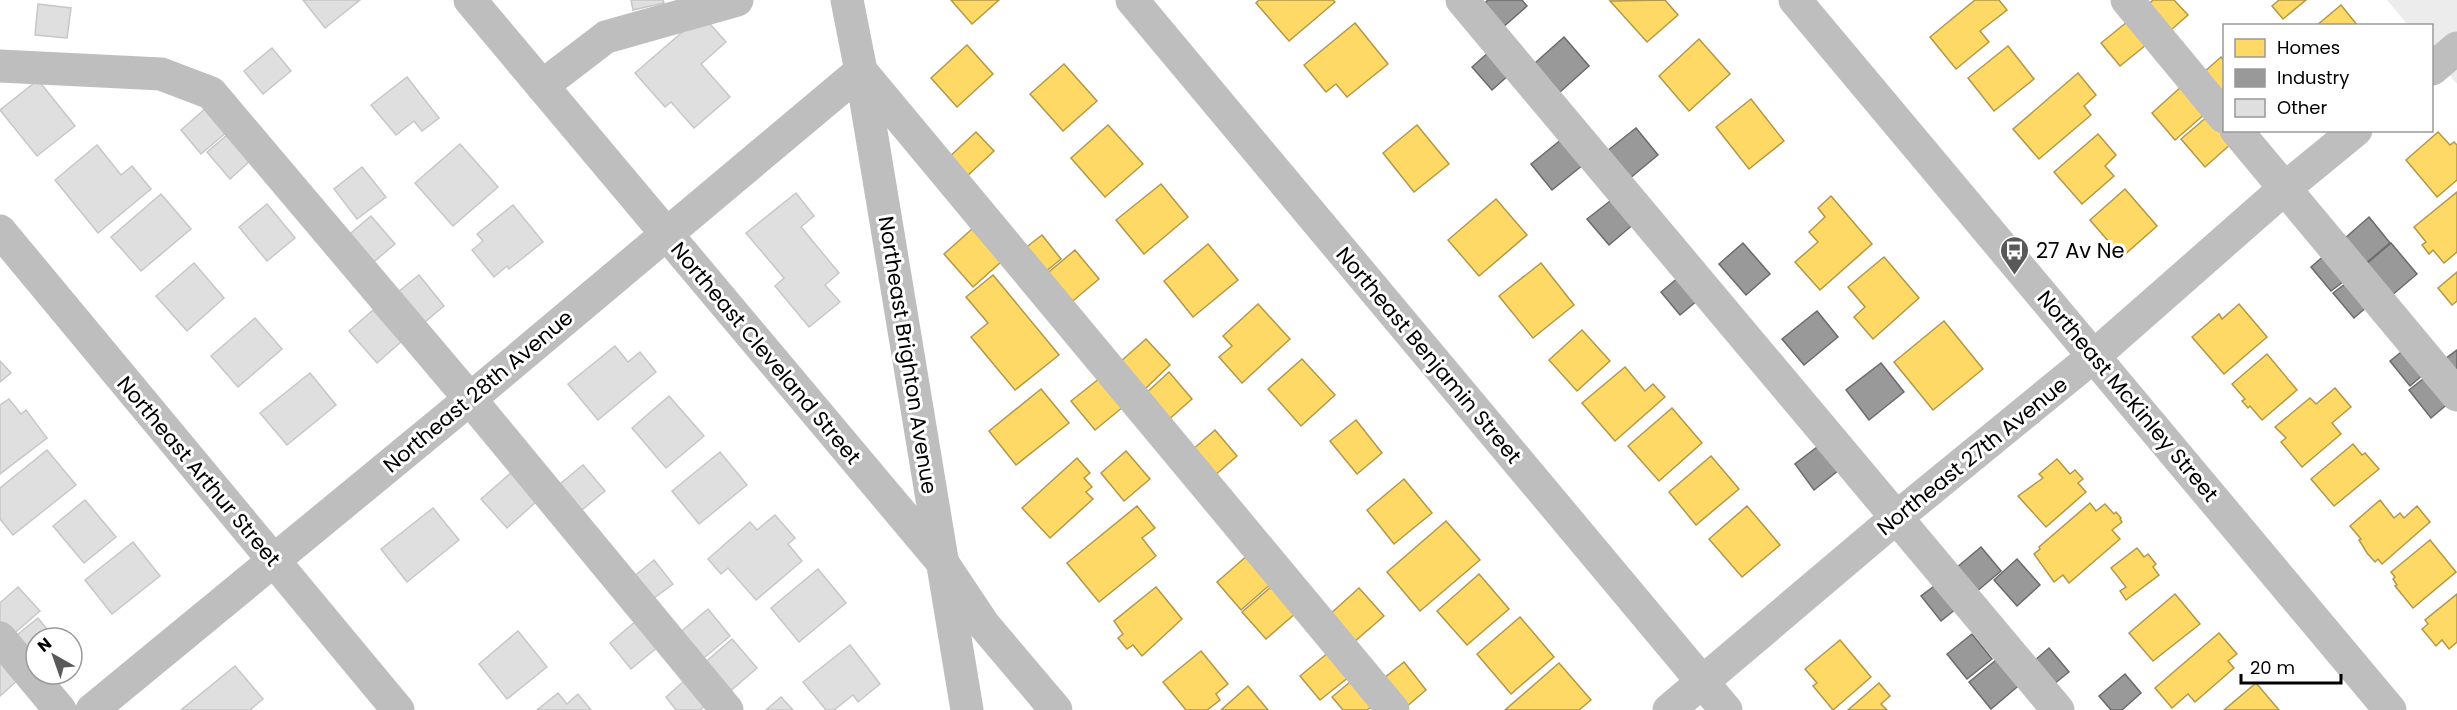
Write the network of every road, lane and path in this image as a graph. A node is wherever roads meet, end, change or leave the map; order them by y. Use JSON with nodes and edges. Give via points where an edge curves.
{"nodes":[{"id":1,"x":470,"y":0,"type":"edge"},
{"id":2,"x":737,"y":0,"type":"edge"},
{"id":3,"x":847,"y":0,"type":"edge"},
{"id":4,"x":1132,"y":0,"type":"edge"},
{"id":5,"x":1462,"y":0,"type":"edge"},
{"id":6,"x":1795,"y":0,"type":"edge"},
{"id":7,"x":2127,"y":0,"type":"edge"},
{"id":8,"x":2457,"y":48,"type":"edge"},
{"id":9,"x":0,"y":66,"type":"edge"},
{"id":10,"x":2433,"y":68,"type":"edge"},
{"id":11,"x":861,"y":71,"type":"junction"},
{"id":12,"x":542,"y":86,"type":"junction"},
{"id":13,"x":2223,"y":116,"type":"edge"},
{"id":14,"x":2238,"y":132,"type":"edge"},
{"id":15,"x":2354,"y":132,"type":"edge"},
{"id":16,"x":2284,"y":189,"type":"junction"},
{"id":17,"x":0,"y":231,"type":"edge"},
{"id":18,"x":666,"y":234,"type":"junction"},
{"id":19,"x":2094,"y":356,"type":"junction"},
{"id":20,"x":2457,"y":395,"type":"edge"},
{"id":21,"x":470,"y":399,"type":"junction"},
{"id":22,"x":1897,"y":517,"type":"junction"},
{"id":23,"x":273,"y":560,"type":"junction"},
{"id":24,"x":942,"y":562,"type":"junction"},
{"id":25,"x":0,"y":638,"type":"edge"},
{"id":26,"x":1702,"y":681,"type":"junction"},
{"id":27,"x":60,"y":710,"type":"edge"},
{"id":28,"x":93,"y":710,"type":"edge"},
{"id":29,"x":398,"y":710,"type":"edge"},
{"id":30,"x":727,"y":710,"type":"edge"},
{"id":31,"x":967,"y":710,"type":"edge"},
{"id":32,"x":1056,"y":710,"type":"edge"},
{"id":33,"x":1393,"y":710,"type":"edge"},
{"id":34,"x":1669,"y":710,"type":"edge"},
{"id":35,"x":1726,"y":710,"type":"edge"},
{"id":36,"x":2058,"y":710,"type":"edge"},
{"id":37,"x":2390,"y":710,"type":"edge"}],
"edges":[{"from":1,"to":12,"type":"street","name":"Northeast Cleveland Street"},
{"from":2,"to":12,"type":"street","via":[[606,37]]},
{"from":3,"to":11,"type":"street","name":"Northeast Brighton Avenue"},
{"from":4,"to":26,"type":"street","name":"Northeast Benjamin Street"},
{"from":5,"to":22,"type":"street"},
{"from":6,"to":19,"type":"street","name":"Northeast McKinley Street"},
{"from":7,"to":13,"type":"street"},
{"from":8,"to":10,"type":"street"},
{"from":9,"to":21,"type":"street","via":[[161,74],[211,93]]},
{"from":11,"to":18,"type":"street","name":"Northeast 28th Avenue"},
{"from":11,"to":24,"type":"street","name":"Northeast Brighton Avenue"},
{"from":11,"to":33,"type":"street"},
{"from":12,"to":18,"type":"street","name":"Northeast Cleveland Street"},
{"from":14,"to":16,"type":"street"},
{"from":15,"to":16,"type":"street","name":"Northeast 27th Avenue"},
{"from":16,"to":19,"type":"street","name":"Northeast 27th Avenue"},
{"from":16,"to":20,"type":"street"},
{"from":17,"to":23,"type":"street","name":"Northeast Arthur Street"},
{"from":18,"to":21,"type":"street","name":"Northeast 28th Avenue"},
{"from":18,"to":24,"type":"street","name":"Northeast Cleveland Street"},
{"from":19,"to":22,"type":"street","name":"Northeast 27th Avenue"},
{"from":19,"to":37,"type":"street","name":"Northeast McKinley Street"},
{"from":21,"to":23,"type":"street","name":"Northeast 28th Avenue"},
{"from":21,"to":30,"type":"street"},
{"from":22,"to":26,"type":"street","name":"Northeast 27th Avenue"},
{"from":22,"to":36,"type":"street"},
{"from":23,"to":28,"type":"street","name":"Northeast 28th Avenue"},
{"from":23,"to":29,"type":"street","name":"Northeast Arthur Street"},
{"from":24,"to":31,"type":"street","name":"Northeast Brighton Avenue"},
{"from":24,"to":32,"type":"street","name":"Northeast Cleveland Street","via":[[984,625]]},
{"from":25,"to":27,"type":"street"},
{"from":26,"to":34,"type":"street","name":"Northeast 27th Avenue"},
{"from":26,"to":35,"type":"street","name":"Northeast Benjamin Street"}]}
